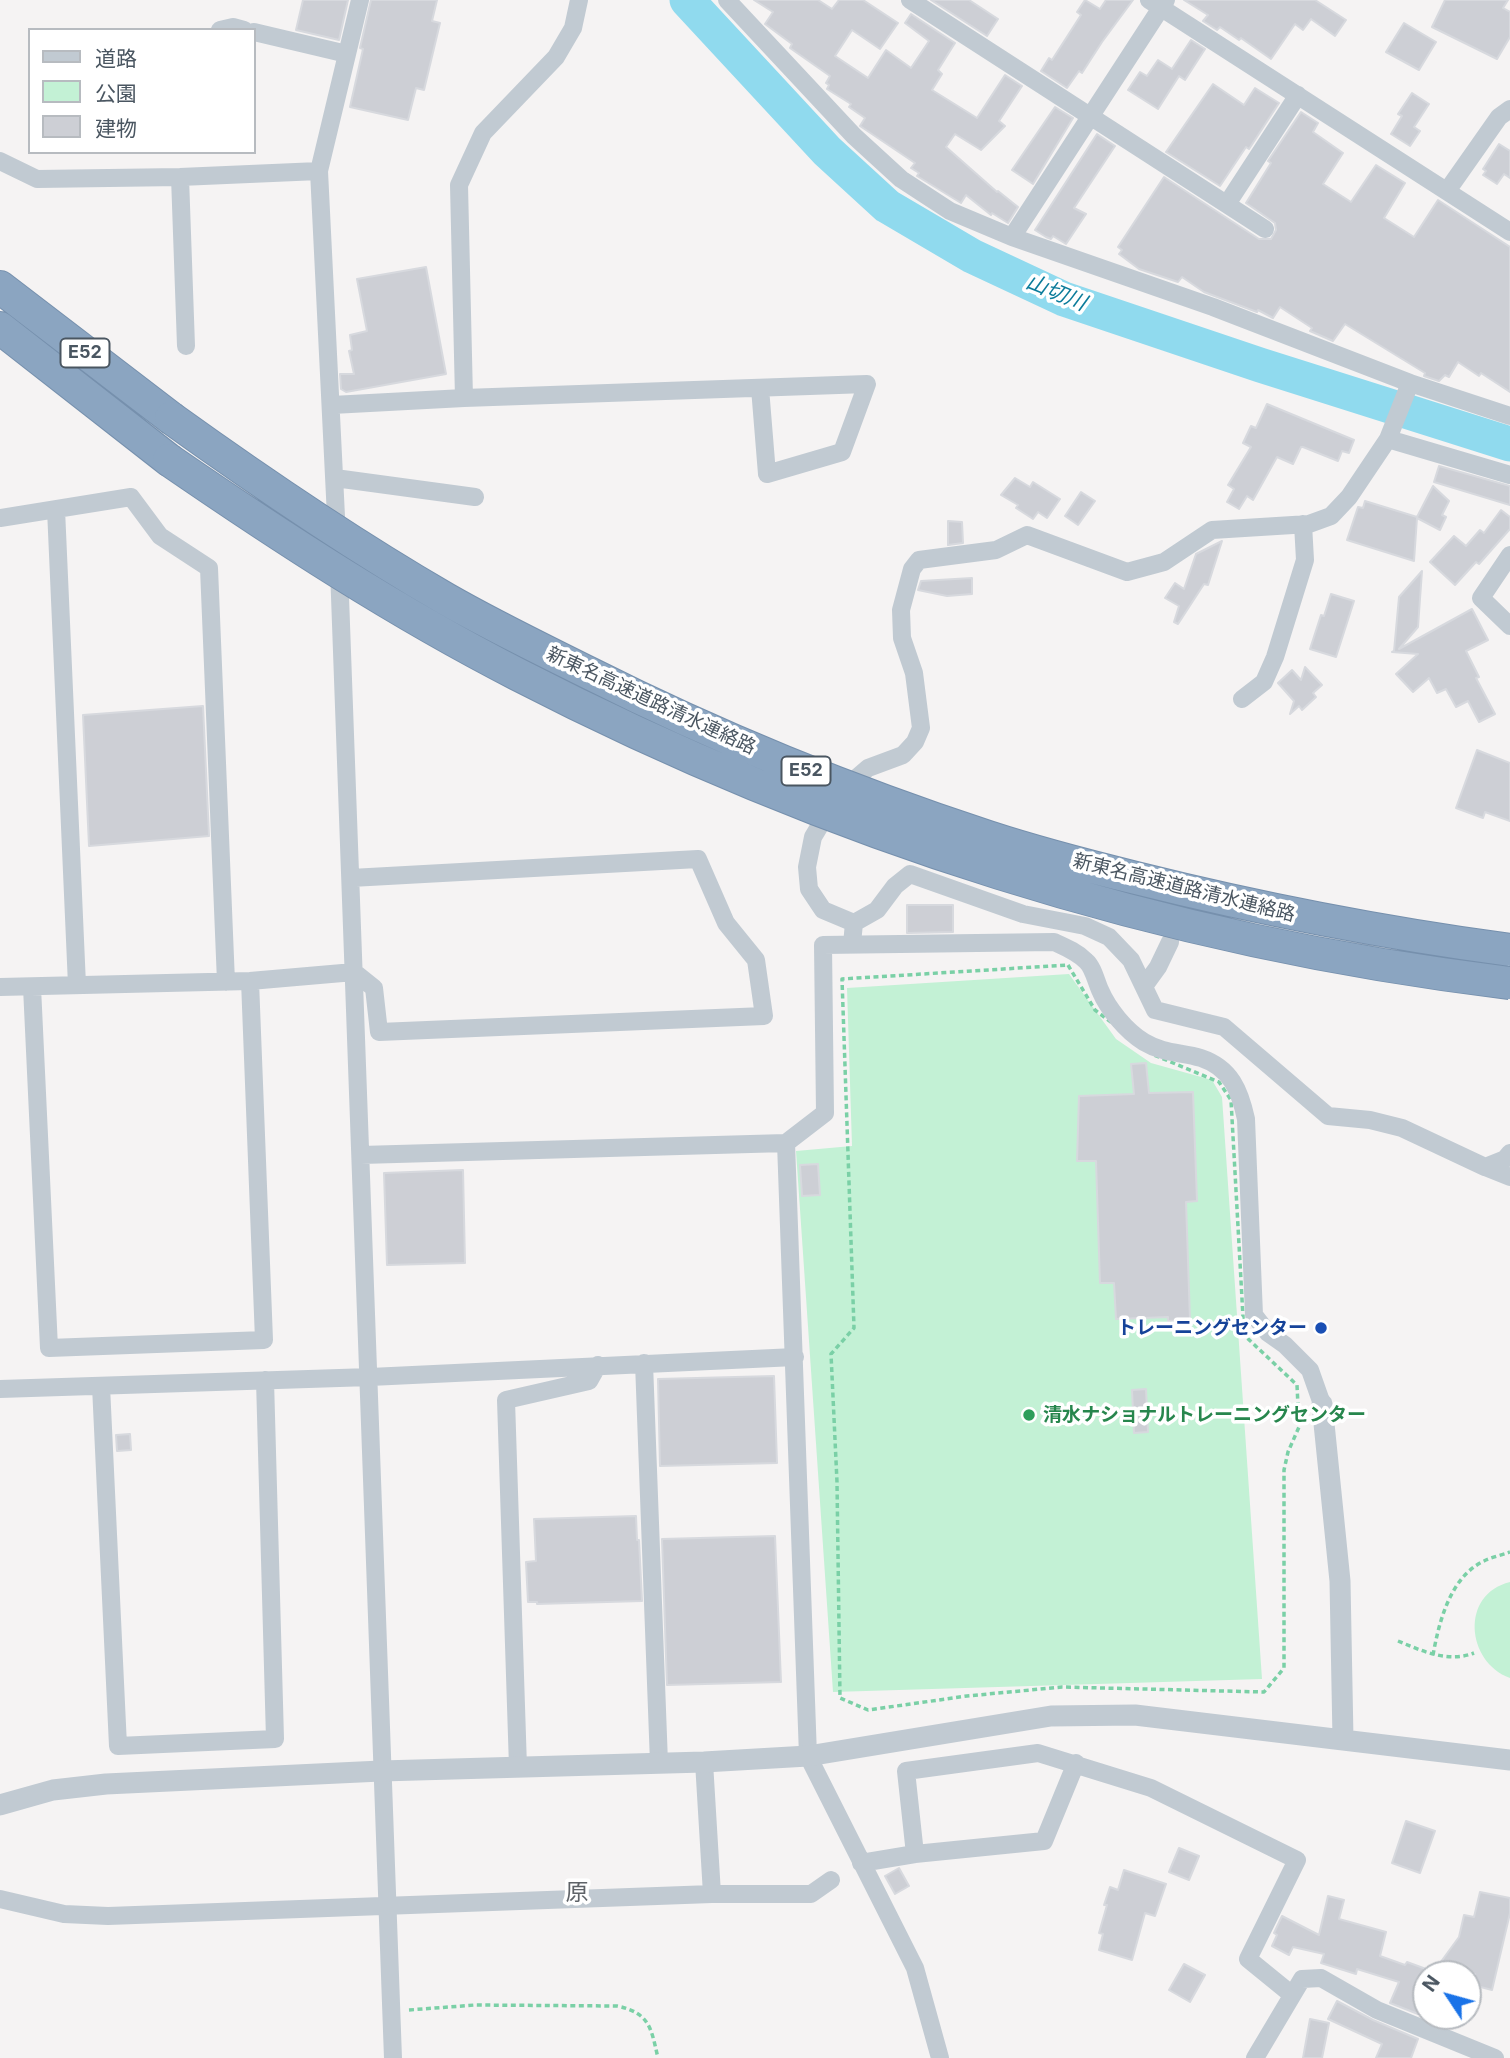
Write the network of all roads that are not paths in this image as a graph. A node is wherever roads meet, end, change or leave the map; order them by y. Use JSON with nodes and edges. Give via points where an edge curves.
{"nodes":[{"id":1,"x":360,"y":0,"type":"edge"},
{"id":2,"x":579,"y":0,"type":"edge"},
{"id":3,"x":727,"y":0,"type":"edge"},
{"id":4,"x":910,"y":0,"type":"edge"},
{"id":5,"x":1159,"y":3,"type":"edge"},
{"id":6,"x":256,"y":32,"type":"edge"},
{"id":7,"x":347,"y":54,"type":"junction"},
{"id":8,"x":1298,"y":95,"type":"junction"},
{"id":9,"x":1510,"y":109,"type":"edge"},
{"id":10,"x":1091,"y":116,"type":"junction"},
{"id":11,"x":0,"y":161,"type":"edge"},
{"id":12,"x":318,"y":171,"type":"junction"},
{"id":13,"x":180,"y":177,"type":"junction"},
{"id":14,"x":1447,"y":191,"type":"junction"},
{"id":15,"x":1227,"y":204,"type":"junction"},
{"id":16,"x":1265,"y":229,"type":"dead end"},
{"id":17,"x":1510,"y":232,"type":"edge"},
{"id":18,"x":1012,"y":237,"type":"junction"},
{"id":19,"x":0,"y":288,"type":"edge"},
{"id":20,"x":0,"y":328,"type":"edge"},
{"id":21,"x":186,"y":346,"type":"dead end"},
{"id":22,"x":760,"y":388,"type":"junction"},
{"id":23,"x":1408,"y":389,"type":"junction"},
{"id":24,"x":464,"y":397,"type":"junction"},
{"id":25,"x":332,"y":405,"type":"junction"},
{"id":26,"x":1510,"y":416,"type":"edge"},
{"id":27,"x":1389,"y":436,"type":"junction"},
{"id":28,"x":1510,"y":475,"type":"edge"},
{"id":29,"x":335,"y":478,"type":"junction"},
{"id":30,"x":475,"y":497,"type":"dead end"},
{"id":31,"x":56,"y":509,"type":"junction"},
{"id":32,"x":0,"y":518,"type":"edge"},
{"id":33,"x":1303,"y":524,"type":"junction"},
{"id":34,"x":1510,"y":555,"type":"edge"},
{"id":35,"x":1510,"y":626,"type":"edge"},
{"id":36,"x":1242,"y":699,"type":"dead end"},
{"id":37,"x":351,"y":878,"type":"junction"},
{"id":38,"x":854,"y":923,"type":"junction"},
{"id":39,"x":1170,"y":942,"type":"dead end"},
{"id":40,"x":852,"y":944,"type":"junction"},
{"id":41,"x":1510,"y":950,"type":"edge"},
{"id":42,"x":354,"y":972,"type":"junction"},
{"id":43,"x":250,"y":981,"type":"junction"},
{"id":44,"x":226,"y":982,"type":"junction"},
{"id":45,"x":1510,"y":983,"type":"edge"},
{"id":46,"x":76,"y":985,"type":"junction"},
{"id":47,"x":1145,"y":985,"type":"junction"},
{"id":48,"x":0,"y":987,"type":"edge"},
{"id":49,"x":32,"y":987,"type":"junction"},
{"id":50,"x":786,"y":1143,"type":"junction"},
{"id":51,"x":1510,"y":1153,"type":"edge"},
{"id":52,"x":361,"y":1155,"type":"junction"},
{"id":53,"x":1485,"y":1167,"type":"junction"},
{"id":54,"x":1510,"y":1177,"type":"edge"},
{"id":55,"x":795,"y":1357,"type":"junction"},
{"id":56,"x":644,"y":1363,"type":"junction"},
{"id":57,"x":598,"y":1365,"type":"junction"},
{"id":58,"x":370,"y":1377,"type":"junction"},
{"id":59,"x":265,"y":1380,"type":"junction"},
{"id":60,"x":101,"y":1386,"type":"junction"},
{"id":61,"x":0,"y":1389,"type":"edge"},
{"id":62,"x":1322,"y":1404,"type":"joint"},
{"id":63,"x":1343,"y":1739,"type":"junction"},
{"id":64,"x":808,"y":1756,"type":"junction"},
{"id":65,"x":1510,"y":1760,"type":"edge"},
{"id":66,"x":704,"y":1762,"type":"junction"},
{"id":67,"x":659,"y":1763,"type":"junction"},
{"id":68,"x":1076,"y":1763,"type":"junction"},
{"id":69,"x":518,"y":1767,"type":"junction"},
{"id":70,"x":381,"y":1771,"type":"junction"},
{"id":71,"x":0,"y":1805,"type":"edge"},
{"id":72,"x":915,"y":1854,"type":"junction"},
{"id":73,"x":861,"y":1863,"type":"junction"},
{"id":74,"x":831,"y":1880,"type":"dead end"},
{"id":75,"x":712,"y":1894,"type":"junction"},
{"id":76,"x":0,"y":1899,"type":"edge"},
{"id":77,"x":387,"y":1908,"type":"junction"},
{"id":78,"x":1292,"y":1994,"type":"junction"},
{"id":79,"x":393,"y":2058,"type":"edge"},
{"id":80,"x":940,"y":2058,"type":"edge"},
{"id":81,"x":1255,"y":2058,"type":"edge"},
{"id":82,"x":1495,"y":2058,"type":"edge"}],
"edges":[{"from":1,"to":7,"type":"street"},
{"from":2,"to":24,"type":"street","via":[[573,29],[556,57],[483,133],[459,185]]},
{"from":3,"to":18,"type":"street","via":[[854,136],[901,179],[950,211]]},
{"from":4,"to":10,"type":"street"},
{"from":5,"to":8,"type":"street"},
{"from":5,"to":10,"type":"street"},
{"from":6,"to":7,"type":"street"},
{"from":7,"to":12,"type":"street"},
{"from":8,"to":14,"type":"street"},
{"from":8,"to":15,"type":"street"},
{"from":9,"to":14,"type":"street","via":[[1499,117]]},
{"from":10,"to":15,"type":"street"},
{"from":10,"to":18,"type":"street"},
{"from":11,"to":13,"type":"street","via":[[37,179]]},
{"from":12,"to":13,"type":"street"},
{"from":12,"to":25,"type":"street"},
{"from":13,"to":21,"type":"street"},
{"from":14,"to":17,"type":"street"},
{"from":15,"to":16,"type":"street"},
{"from":18,"to":23,"type":"street","via":[[1213,307]]},
{"from":19,"to":41,"type":"highway","name":"新東名高速道路清水連絡路","number":"E52","bridge":true,"via":[[171,418],[370,553],[449,600],[666,712],[821,778],[990,838],[1238,904]]},
{"from":20,"to":45,"type":"highway","name":"新東名高速道路清水連絡路","number":"E52","bridge":true,"via":[[169,460],[292,543],[515,673],[652,741],[811,808],[979,868],[1129,911],[1301,951]]},
{"from":22,"to":22,"type":"street","via":[[827,385],[867,384],[842,452],[767,474]]},
{"from":22,"to":24,"type":"street"},
{"from":23,"to":26,"type":"street"},
{"from":23,"to":27,"type":"street"},
{"from":24,"to":25,"type":"street"},
{"from":25,"to":29,"type":"street"},
{"from":27,"to":28,"type":"street"},
{"from":27,"to":33,"type":"street","via":[[1331,516]]},
{"from":29,"to":30,"type":"street"},
{"from":29,"to":37,"type":"street"},
{"from":31,"to":32,"type":"street"},
{"from":31,"to":44,"type":"street","via":[[131,497],[160,536],[209,568]]},
{"from":31,"to":46,"type":"street"},
{"from":33,"to":36,"type":"street","via":[[1305,560],[1275,657],[1264,682]]},
{"from":33,"to":38,"type":"street","via":[[1212,530],[1164,562],[1127,572],[1027,535],[996,550],[919,560],[912,569],[901,610],[902,638],[914,673],[921,728],[903,755],[868,768],[840,792],[813,837],[807,867],[809,889],[823,910]]},
{"from":34,"to":35,"type":"street","via":[[1481,598]]},
{"from":37,"to":42,"type":"street"},
{"from":37,"to":42,"type":"street","via":[[698,859],[726,923],[756,960],[764,1016],[379,1032],[374,988]]},
{"from":38,"to":40,"type":"street"},
{"from":38,"to":47,"type":"street","via":[[877,910],[910,874],[1023,914],[1085,926],[1109,937],[1131,960]]},
{"from":39,"to":47,"type":"street"},
{"from":40,"to":50,"type":"street","via":[[823,945],[825,1113]]},
{"from":40,"to":62,"type":"street","via":[[1054,942],[1088,962],[1115,1016],[1143,1042],[1171,1054],[1201,1058],[1223,1070],[1240,1091],[1246,1119],[1254,1315],[1268,1334],[1310,1370]]},
{"from":42,"to":43,"type":"street"},
{"from":42,"to":52,"type":"street"},
{"from":43,"to":44,"type":"street"},
{"from":43,"to":49,"type":"street","via":[[264,1340],[62,1348],[49,1348]]},
{"from":44,"to":46,"type":"street"},
{"from":46,"to":49,"type":"street"},
{"from":47,"to":53,"type":"street","via":[[1155,1010],[1224,1027],[1328,1116],[1402,1128]]},
{"from":48,"to":49,"type":"street"},
{"from":50,"to":52,"type":"street"},
{"from":50,"to":55,"type":"street"},
{"from":51,"to":53,"type":"street"},
{"from":52,"to":58,"type":"street"},
{"from":53,"to":54,"type":"street"},
{"from":55,"to":56,"type":"street"},
{"from":55,"to":64,"type":"street"},
{"from":56,"to":57,"type":"street"},
{"from":56,"to":67,"type":"street"},
{"from":57,"to":58,"type":"street"},
{"from":57,"to":69,"type":"street","via":[[589,1381],[506,1400]]},
{"from":58,"to":59,"type":"street"},
{"from":58,"to":70,"type":"street"},
{"from":59,"to":60,"type":"street"},
{"from":59,"to":60,"type":"street","via":[[275,1739],[118,1746]]},
{"from":60,"to":61,"type":"street"},
{"from":62,"to":63,"type":"street","via":[[1340,1581]]},
{"from":63,"to":64,"type":"street","via":[[1135,1715],[1051,1716]]},
{"from":63,"to":65,"type":"street"},
{"from":64,"to":66,"type":"street"},
{"from":64,"to":73,"type":"street"},
{"from":66,"to":67,"type":"street"},
{"from":66,"to":75,"type":"street"},
{"from":67,"to":69,"type":"street"},
{"from":68,"to":72,"type":"street","via":[[1044,1841]]},
{"from":68,"to":72,"type":"street","via":[[1038,1753],[906,1771]]},
{"from":68,"to":78,"type":"street","via":[[1151,1788],[1297,1860],[1248,1959]]},
{"from":69,"to":70,"type":"street"},
{"from":70,"to":71,"type":"street","via":[[106,1784],[53,1790]]},
{"from":70,"to":77,"type":"street"},
{"from":72,"to":73,"type":"street"},
{"from":73,"to":80,"type":"street","via":[[915,1968]]},
{"from":74,"to":75,"type":"street","via":[[811,1894]]},
{"from":75,"to":77,"type":"street"},
{"from":76,"to":77,"type":"street","via":[[64,1914],[108,1916]]},
{"from":77,"to":79,"type":"street"},
{"from":78,"to":81,"type":"street"},
{"from":78,"to":82,"type":"street","via":[[1302,1979],[1321,1978],[1377,2010]]}]}
